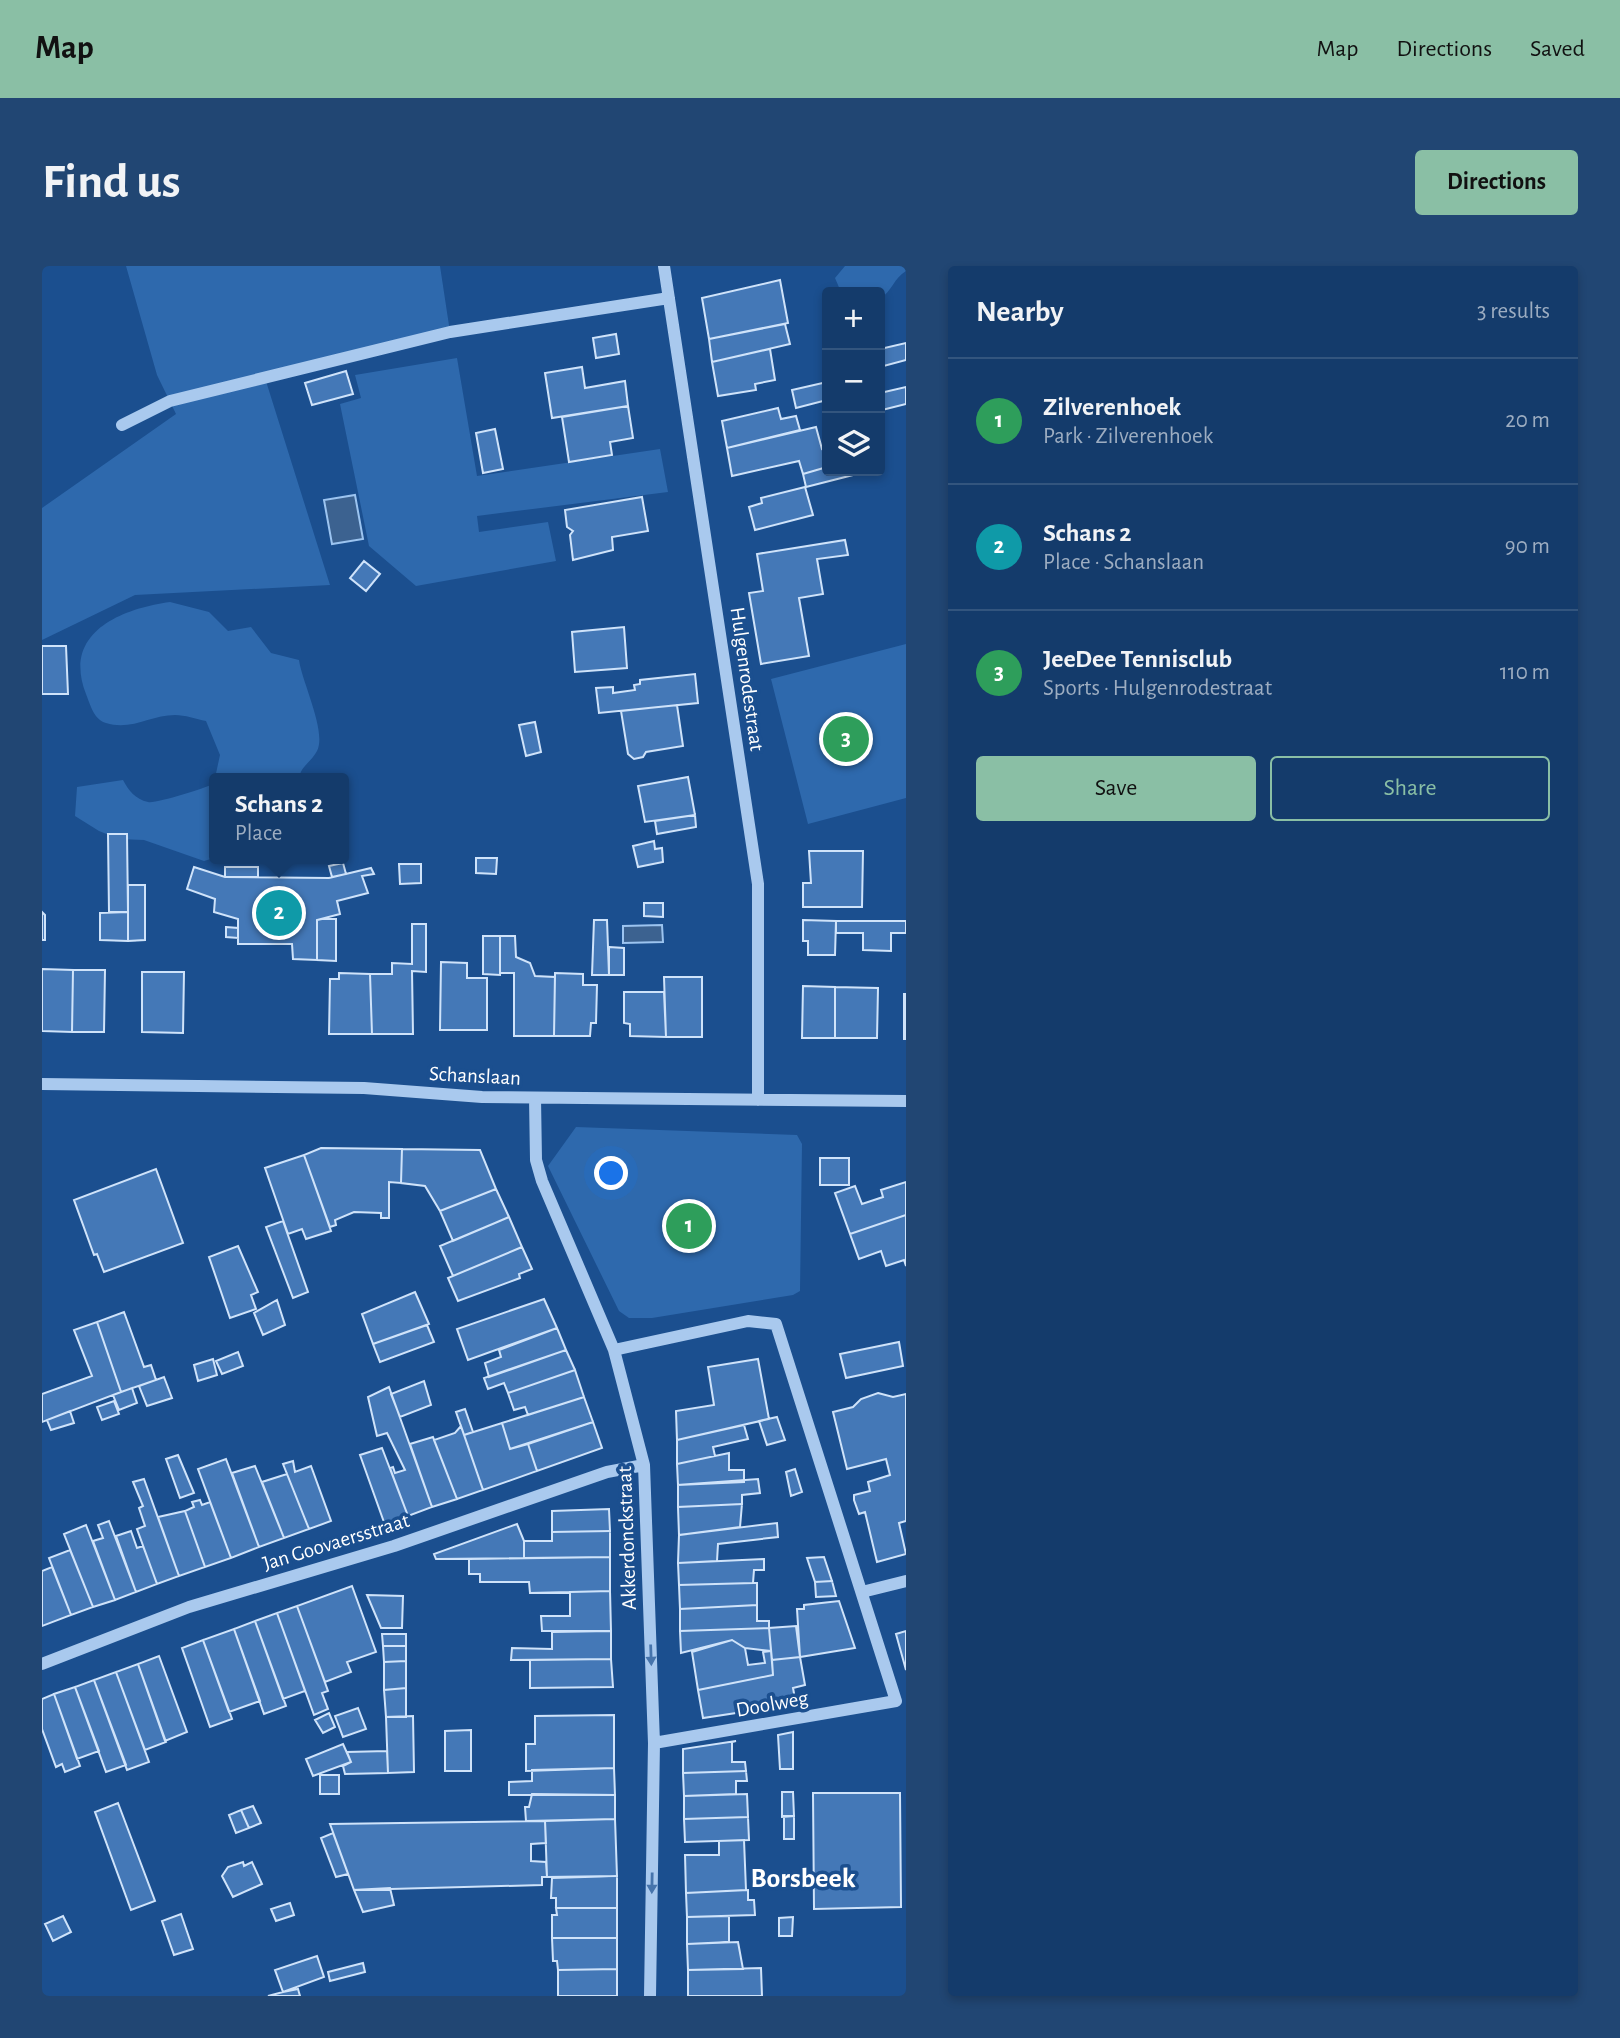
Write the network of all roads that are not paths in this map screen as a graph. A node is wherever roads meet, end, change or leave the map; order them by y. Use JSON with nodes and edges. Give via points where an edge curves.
{"nodes":[{"id":1,"x":664,"y":266,"type":"edge"},
{"id":2,"x":669,"y":298,"type":"junction"},
{"id":3,"x":122,"y":425,"type":"dead end"},
{"id":4,"x":42,"y":1084,"type":"edge"},
{"id":5,"x":535,"y":1098,"type":"junction"},
{"id":6,"x":758,"y":1100,"type":"junction"},
{"id":7,"x":906,"y":1101,"type":"edge"},
{"id":8,"x":614,"y":1350,"type":"junction"},
{"id":9,"x":645,"y":1465,"type":"junction"},
{"id":10,"x":906,"y":1581,"type":"edge"},
{"id":11,"x":862,"y":1592,"type":"junction"},
{"id":12,"x":42,"y":1664,"type":"edge"},
{"id":13,"x":654,"y":1742,"type":"junction"},
{"id":14,"x":650,"y":1996,"type":"edge"}],
"edges":[{"from":1,"to":2,"type":"street","name":"Hulgenrodestraat"},
{"from":2,"to":3,"type":"street","via":[[450,332],[170,401]]},
{"from":2,"to":6,"type":"street","name":"Hulgenrodestraat","via":[[758,884]]},
{"from":4,"to":5,"type":"street","name":"Schanslaan","via":[[364,1088]]},
{"from":5,"to":6,"type":"street","name":"Schanslaan"},
{"from":5,"to":8,"type":"street","name":"Akkerdonckstraat","via":[[535,1150],[542,1181]]},
{"from":6,"to":7,"type":"street","name":"Schanslaan"},
{"from":8,"to":9,"type":"street","name":"Akkerdonckstraat"},
{"from":8,"to":11,"type":"street","via":[[748,1321],[776,1324]]},
{"from":9,"to":12,"type":"street","name":"Jan Goovaersstraat","via":[[607,1472],[394,1546],[189,1607]]},
{"from":9,"to":13,"type":"street","name":"Akkerdonckstraat","one_way":true},
{"from":10,"to":11,"type":"street"},
{"from":11,"to":13,"type":"street","name":"Doolweg","via":[[896,1701]]},
{"from":13,"to":14,"type":"street","name":"Akkerdonckstraat","one_way":true}]}
